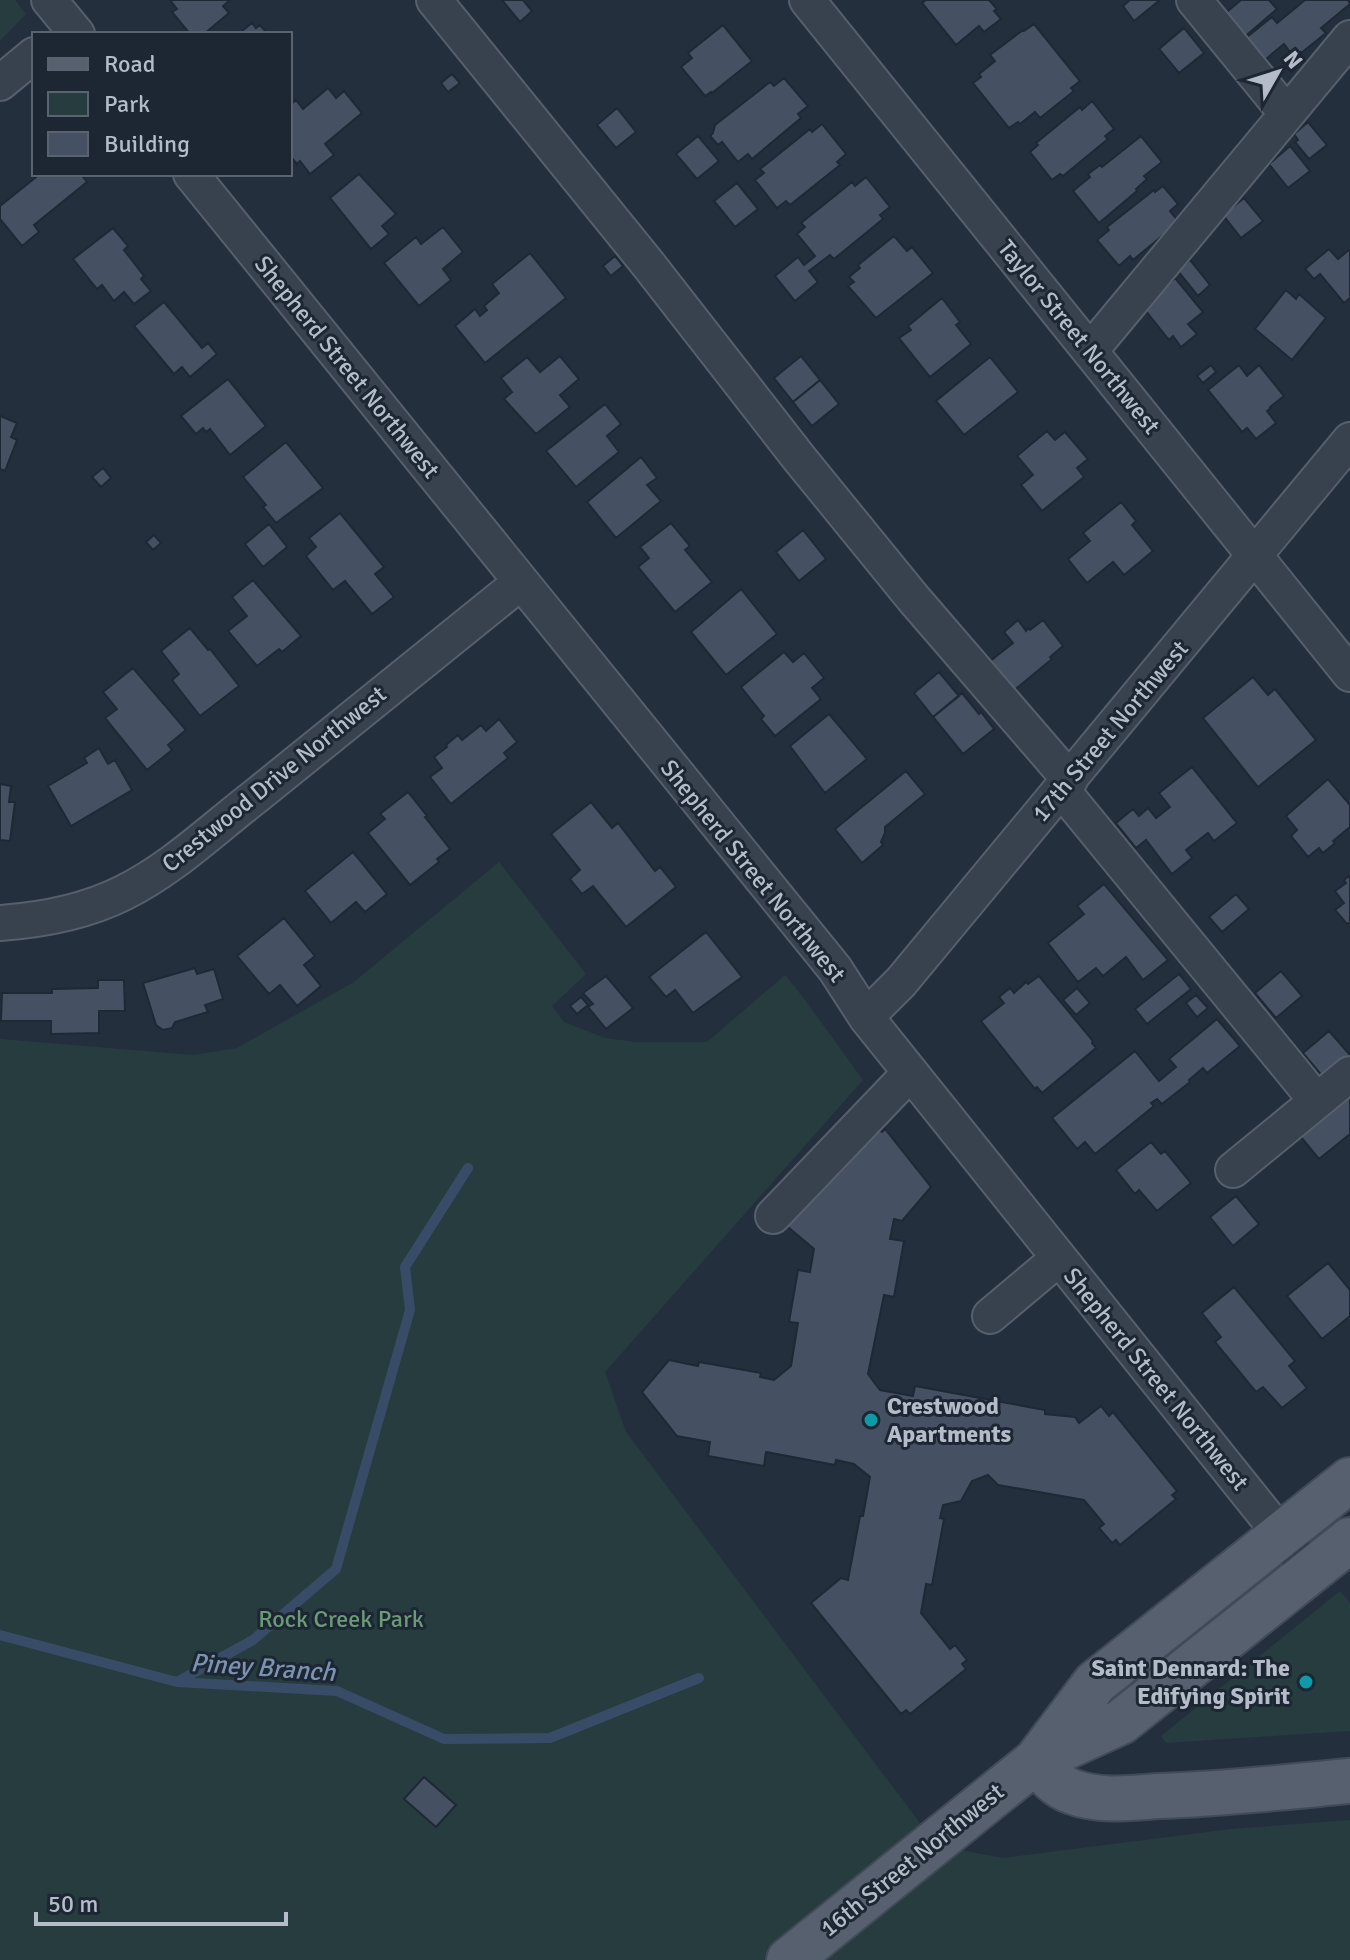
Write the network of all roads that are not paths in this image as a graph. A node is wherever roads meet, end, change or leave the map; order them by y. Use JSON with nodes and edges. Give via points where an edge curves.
{"nodes":[{"id":1,"x":434,"y":0,"type":"edge"},
{"id":2,"x":807,"y":0,"type":"edge"},
{"id":3,"x":1194,"y":0,"type":"edge"},
{"id":4,"x":1350,"y":38,"type":"edge"},
{"id":5,"x":32,"y":57,"type":"edge"},
{"id":6,"x":0,"y":83,"type":"edge"},
{"id":7,"x":1287,"y":114,"type":"junction"},
{"id":8,"x":193,"y":176,"type":"edge"},
{"id":9,"x":1090,"y":351,"type":"junction"},
{"id":10,"x":1350,"y":440,"type":"edge"},
{"id":11,"x":1254,"y":556,"type":"junction"},
{"id":12,"x":521,"y":582,"type":"junction"},
{"id":13,"x":1350,"y":674,"type":"edge"},
{"id":14,"x":1066,"y":785,"type":"junction"},
{"id":15,"x":0,"y":923,"type":"edge"},
{"id":16,"x":866,"y":1017,"type":"junction"},
{"id":17,"x":910,"y":1073,"type":"junction"},
{"id":18,"x":1350,"y":1074,"type":"edge"},
{"id":19,"x":1316,"y":1100,"type":"junction"},
{"id":20,"x":1233,"y":1170,"type":"dead end"},
{"id":21,"x":773,"y":1216,"type":"dead end"},
{"id":22,"x":1059,"y":1258,"type":"junction"},
{"id":23,"x":990,"y":1316,"type":"dead end"},
{"id":24,"x":1350,"y":1480,"type":"edge"},
{"id":25,"x":1281,"y":1536,"type":"junction"},
{"id":26,"x":1350,"y":1540,"type":"edge"},
{"id":27,"x":1311,"y":1572,"type":"junction"},
{"id":28,"x":1036,"y":1761,"type":"junction"},
{"id":29,"x":1350,"y":1781,"type":"edge"},
{"id":30,"x":797,"y":1954,"type":"edge"}],
"edges":[{"from":1,"to":14,"type":"street"},
{"from":2,"to":9,"type":"street","name":"Taylor Street Northwest"},
{"from":3,"to":7,"type":"street"},
{"from":4,"to":7,"type":"street"},
{"from":5,"to":6,"type":"street"},
{"from":7,"to":9,"type":"street"},
{"from":8,"to":12,"type":"street","name":"Shepherd Street Northwest"},
{"from":9,"to":11,"type":"street","name":"Taylor Street Northwest"},
{"from":10,"to":11,"type":"street","name":"17th Street Northwest"},
{"from":11,"to":13,"type":"street","name":"Taylor Street Northwest"},
{"from":11,"to":14,"type":"street","name":"17th Street Northwest"},
{"from":12,"to":15,"type":"street","name":"Crestwood Drive Northwest","via":[[146,880],[74,912]]},
{"from":12,"to":16,"type":"street","name":"Shepherd Street Northwest","via":[[835,969]]},
{"from":14,"to":16,"type":"street","name":"17th Street Northwest"},
{"from":14,"to":19,"type":"street"},
{"from":16,"to":17,"type":"street","name":"Shepherd Street Northwest"},
{"from":17,"to":21,"type":"street"},
{"from":17,"to":22,"type":"street","name":"Shepherd Street Northwest"},
{"from":18,"to":19,"type":"street"},
{"from":19,"to":20,"type":"street"},
{"from":22,"to":23,"type":"street"},
{"from":22,"to":25,"type":"street","name":"Shepherd Street Northwest"},
{"from":24,"to":25,"type":"main road","name":"16th Street Northwest"},
{"from":25,"to":27,"type":"street","name":"Shepherd Street Northwest"},
{"from":25,"to":28,"type":"main road","name":"16th Street Northwest","via":[[1095,1683]]},
{"from":26,"to":27,"type":"main road","name":"16th Street Northwest"},
{"from":27,"to":28,"type":"main road","name":"16th Street Northwest","via":[[1121,1722]]},
{"from":28,"to":29,"type":"main road","via":[[1065,1789],[1097,1797]]},
{"from":28,"to":30,"type":"main road","name":"16th Street Northwest"}]}
